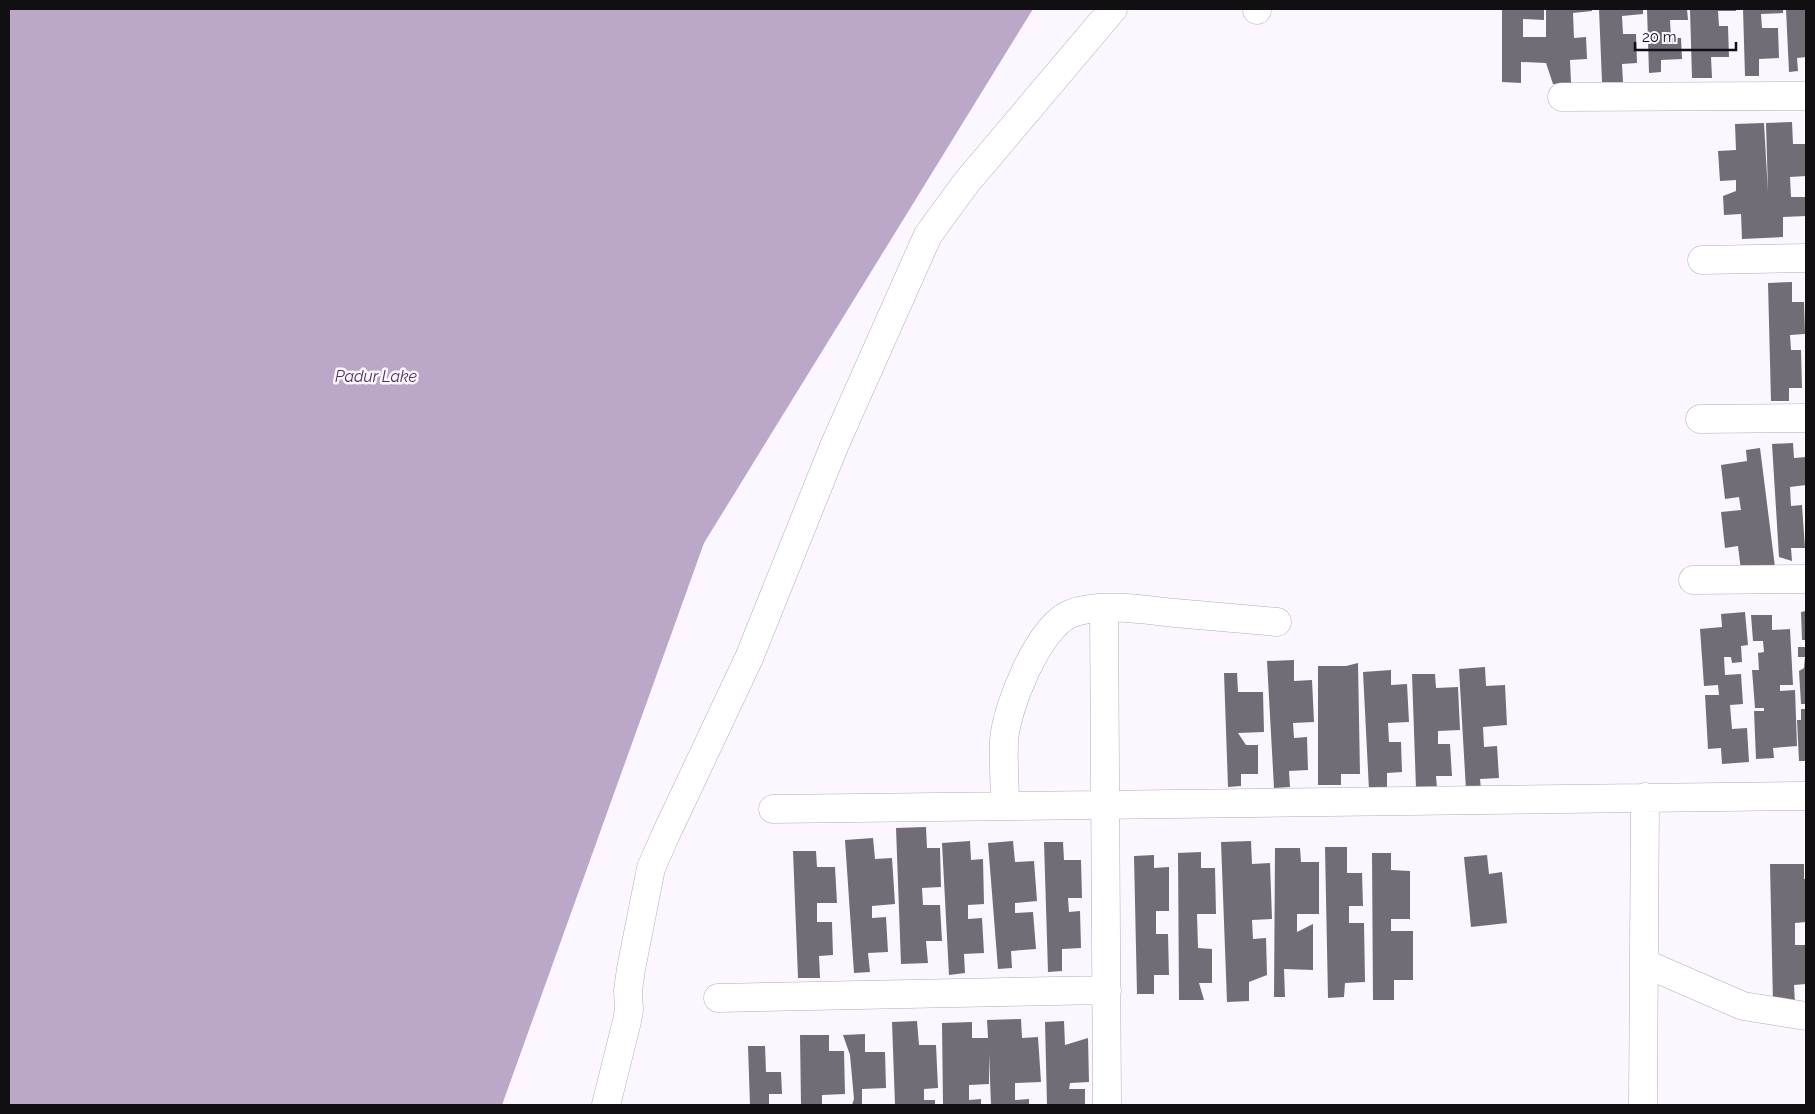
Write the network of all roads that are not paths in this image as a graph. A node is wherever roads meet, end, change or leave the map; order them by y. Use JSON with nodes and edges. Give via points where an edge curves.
{"nodes":[{"id":1,"x":1113,"y":9,"type":"edge"},
{"id":2,"x":1806,"y":96,"type":"edge"},
{"id":3,"x":1562,"y":97,"type":"dead end"},
{"id":4,"x":1806,"y":258,"type":"edge"},
{"id":5,"x":1702,"y":260,"type":"dead end"},
{"id":6,"x":1806,"y":418,"type":"edge"},
{"id":7,"x":1700,"y":419,"type":"dead end"},
{"id":8,"x":1806,"y":579,"type":"edge"},
{"id":9,"x":1693,"y":580,"type":"dead end"},
{"id":10,"x":1104,"y":608,"type":"junction"},
{"id":11,"x":1277,"y":622,"type":"dead end"},
{"id":12,"x":1806,"y":796,"type":"edge"},
{"id":13,"x":1636,"y":797,"type":"junction"},
{"id":14,"x":1106,"y":804,"type":"junction"},
{"id":15,"x":1005,"y":806,"type":"junction"},
{"id":16,"x":773,"y":809,"type":"dead end"},
{"id":17,"x":1644,"y":963,"type":"junction"},
{"id":18,"x":1107,"y":990,"type":"junction"},
{"id":19,"x":718,"y":998,"type":"dead end"},
{"id":20,"x":1806,"y":1016,"type":"edge"},
{"id":21,"x":606,"y":1105,"type":"edge"},
{"id":22,"x":1107,"y":1105,"type":"edge"},
{"id":23,"x":1643,"y":1105,"type":"edge"}],
"edges":[{"from":1,"to":21,"type":"street","via":[[966,184],[928,235],[835,444],[749,658],[652,868],[631,969],[627,1021]]},
{"from":2,"to":3,"type":"street"},
{"from":4,"to":5,"type":"street"},
{"from":6,"to":7,"type":"street"},
{"from":8,"to":9,"type":"street"},
{"from":10,"to":11,"type":"street"},
{"from":10,"to":14,"type":"street"},
{"from":10,"to":15,"type":"street","via":[[1071,614],[1058,620],[1040,644],[1019,684],[1004,741]]},
{"from":12,"to":13,"type":"street"},
{"from":13,"to":14,"type":"street"},
{"from":13,"to":17,"type":"street"},
{"from":14,"to":15,"type":"street"},
{"from":14,"to":18,"type":"street"},
{"from":15,"to":16,"type":"street"},
{"from":17,"to":20,"type":"street","via":[[1743,1006]]},
{"from":17,"to":23,"type":"street"},
{"from":18,"to":19,"type":"street"},
{"from":18,"to":22,"type":"street"}]}
